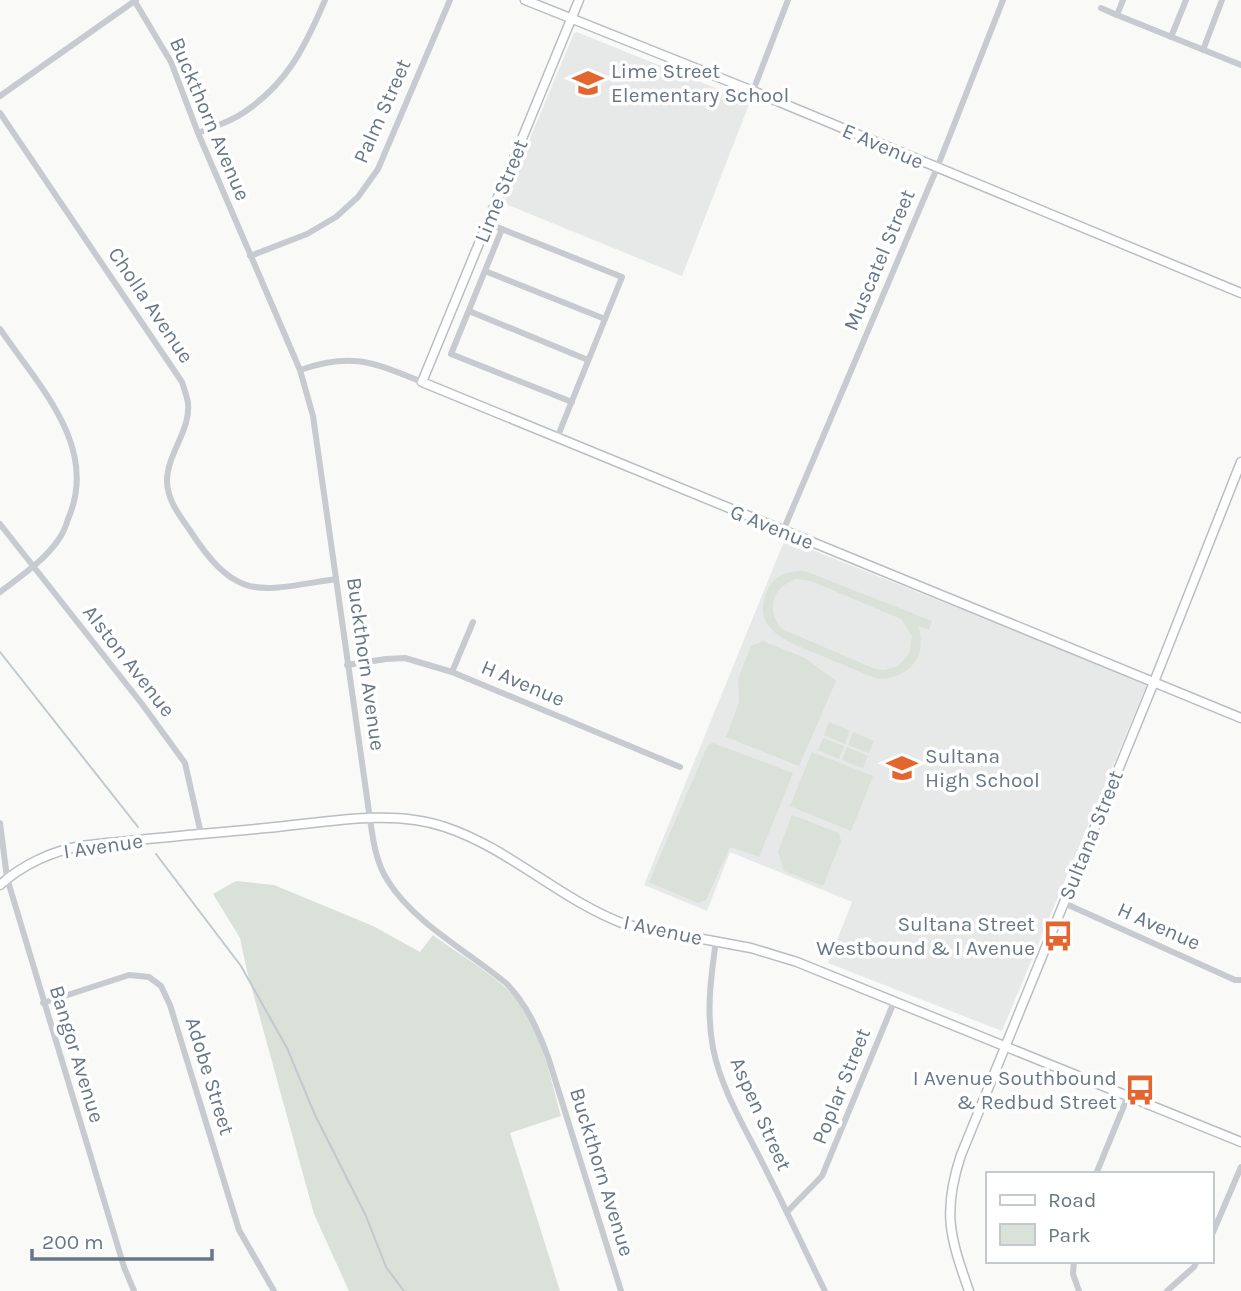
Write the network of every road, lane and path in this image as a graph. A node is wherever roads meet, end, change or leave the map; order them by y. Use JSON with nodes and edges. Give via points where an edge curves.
{"nodes":[{"id":1,"x":135,"y":0,"type":"edge"},
{"id":2,"x":324,"y":0,"type":"edge"},
{"id":3,"x":450,"y":0,"type":"edge"},
{"id":4,"x":525,"y":0,"type":"edge"},
{"id":5,"x":579,"y":0,"type":"edge"},
{"id":6,"x":788,"y":0,"type":"edge"},
{"id":7,"x":1003,"y":0,"type":"edge"},
{"id":8,"x":1123,"y":0,"type":"edge"},
{"id":9,"x":1186,"y":0,"type":"edge"},
{"id":10,"x":1222,"y":0,"type":"edge"},
{"id":11,"x":1101,"y":8,"type":"dead end"},
{"id":12,"x":1117,"y":15,"type":"junction"},
{"id":13,"x":571,"y":19,"type":"junction"},
{"id":14,"x":1171,"y":37,"type":"junction"},
{"id":15,"x":1203,"y":50,"type":"junction"},
{"id":16,"x":1241,"y":65,"type":"edge"},
{"id":17,"x":753,"y":91,"type":"junction"},
{"id":18,"x":0,"y":96,"type":"edge"},
{"id":19,"x":0,"y":113,"type":"edge"},
{"id":20,"x":198,"y":134,"type":"junction"},
{"id":21,"x":936,"y":168,"type":"junction"},
{"id":22,"x":488,"y":223,"type":"junction"},
{"id":23,"x":502,"y":229,"type":"junction"},
{"id":24,"x":250,"y":256,"type":"junction"},
{"id":25,"x":485,"y":271,"type":"junction"},
{"id":26,"x":1241,"y":293,"type":"edge"},
{"id":27,"x":469,"y":312,"type":"junction"},
{"id":28,"x":605,"y":319,"type":"junction"},
{"id":29,"x":0,"y":329,"type":"edge"},
{"id":30,"x":588,"y":360,"type":"junction"},
{"id":31,"x":300,"y":370,"type":"junction"},
{"id":32,"x":422,"y":382,"type":"junction"},
{"id":33,"x":572,"y":402,"type":"junction"},
{"id":34,"x":557,"y":438,"type":"junction"},
{"id":35,"x":1241,"y":462,"type":"edge"},
{"id":36,"x":0,"y":523,"type":"edge"},
{"id":37,"x":783,"y":531,"type":"junction"},
{"id":38,"x":34,"y":567,"type":"junction"},
{"id":39,"x":336,"y":579,"type":"junction"},
{"id":40,"x":0,"y":592,"type":"edge"},
{"id":41,"x":473,"y":622,"type":"dead end"},
{"id":42,"x":347,"y":666,"type":"junction"},
{"id":43,"x":452,"y":673,"type":"junction"},
{"id":44,"x":1154,"y":682,"type":"junction"},
{"id":45,"x":1241,"y":718,"type":"edge"},
{"id":46,"x":680,"y":766,"type":"dead end"},
{"id":47,"x":370,"y":819,"type":"junction"},
{"id":48,"x":0,"y":824,"type":"edge"},
{"id":49,"x":201,"y":834,"type":"junction"},
{"id":50,"x":7,"y":878,"type":"junction"},
{"id":51,"x":0,"y":885,"type":"edge"},
{"id":52,"x":1064,"y":903,"type":"junction"},
{"id":53,"x":716,"y":941,"type":"junction"},
{"id":54,"x":1241,"y":980,"type":"edge"},
{"id":55,"x":894,"y":1002,"type":"junction"},
{"id":56,"x":43,"y":1003,"type":"junction"},
{"id":57,"x":1005,"y":1047,"type":"junction"},
{"id":58,"x":1128,"y":1096,"type":"junction"},
{"id":59,"x":1241,"y":1142,"type":"edge"},
{"id":60,"x":1241,"y":1167,"type":"edge"},
{"id":61,"x":1097,"y":1172,"type":"edge"},
{"id":62,"x":787,"y":1212,"type":"junction"},
{"id":63,"x":1213,"y":1232,"type":"edge"},
{"id":64,"x":1074,"y":1263,"type":"edge"},
{"id":65,"x":1197,"y":1263,"type":"edge"},
{"id":66,"x":134,"y":1291,"type":"edge"},
{"id":67,"x":274,"y":1291,"type":"edge"},
{"id":68,"x":621,"y":1291,"type":"edge"},
{"id":69,"x":825,"y":1291,"type":"edge"},
{"id":70,"x":969,"y":1291,"type":"edge"},
{"id":71,"x":1079,"y":1291,"type":"edge"},
{"id":72,"x":1167,"y":1291,"type":"edge"}],
"edges":[{"from":1,"to":18,"type":"street"},
{"from":1,"to":20,"type":"street","name":"Buckthorn Avenue","via":[[171,62]]},
{"from":2,"to":20,"type":"street","via":[[307,43],[270,92],[241,115]]},
{"from":3,"to":24,"type":"street","name":"Palm Street","via":[[378,169],[358,197],[307,234]]},
{"from":4,"to":13,"type":"street","name":"E Avenue"},
{"from":5,"to":13,"type":"street","name":"Lime Street"},
{"from":6,"to":17,"type":"street"},
{"from":7,"to":21,"type":"street","name":"Muscatel Street"},
{"from":8,"to":12,"type":"street"},
{"from":9,"to":14,"type":"street"},
{"from":10,"to":15,"type":"street"},
{"from":11,"to":12,"type":"street"},
{"from":12,"to":14,"type":"street"},
{"from":13,"to":17,"type":"street","name":"E Avenue"},
{"from":13,"to":22,"type":"street","name":"Lime Street"},
{"from":14,"to":15,"type":"street"},
{"from":15,"to":16,"type":"street"},
{"from":17,"to":21,"type":"street","name":"E Avenue"},
{"from":19,"to":39,"type":"street","name":"Cholla Avenue","via":[[182,382],[188,404],[167,481],[173,505],[208,559],[237,583],[267,590]]},
{"from":20,"to":24,"type":"street","name":"Buckthorn Avenue"},
{"from":21,"to":26,"type":"street","name":"E Avenue"},
{"from":21,"to":37,"type":"street","name":"Muscatel Street"},
{"from":22,"to":23,"type":"street"},
{"from":22,"to":32,"type":"street","name":"Lime Street"},
{"from":23,"to":25,"type":"street"},
{"from":23,"to":28,"type":"street","via":[[622,277]]},
{"from":24,"to":31,"type":"street","name":"Buckthorn Avenue"},
{"from":25,"to":27,"type":"street"},
{"from":25,"to":28,"type":"street"},
{"from":27,"to":30,"type":"street"},
{"from":27,"to":33,"type":"street","via":[[451,355]]},
{"from":28,"to":30,"type":"street"},
{"from":29,"to":38,"type":"street","via":[[64,423],[75,452],[74,508],[60,538]]},
{"from":30,"to":33,"type":"street"},
{"from":31,"to":32,"type":"street","name":"G Avenue","via":[[350,359]]},
{"from":31,"to":39,"type":"street","name":"Buckthorn Avenue","via":[[313,416]]},
{"from":32,"to":34,"type":"street","name":"G Avenue"},
{"from":33,"to":34,"type":"street"},
{"from":34,"to":37,"type":"street","name":"G Avenue"},
{"from":35,"to":44,"type":"street","name":"Sultana Street"},
{"from":36,"to":38,"type":"street","name":"Alston Avenue"},
{"from":37,"to":44,"type":"street","name":"G Avenue"},
{"from":38,"to":40,"type":"street"},
{"from":38,"to":49,"type":"street","name":"Alston Avenue","via":[[185,763]]},
{"from":39,"to":42,"type":"street","name":"Buckthorn Avenue"},
{"from":41,"to":43,"type":"street"},
{"from":42,"to":43,"type":"street","name":"H Avenue","via":[[405,658]]},
{"from":42,"to":47,"type":"street","name":"Buckthorn Avenue"},
{"from":43,"to":46,"type":"street","name":"H Avenue"},
{"from":44,"to":45,"type":"street","name":"G Avenue"},
{"from":44,"to":52,"type":"street","name":"Sultana Street"},
{"from":47,"to":49,"type":"street","name":"I Avenue"},
{"from":47,"to":53,"type":"street","name":"I Avenue","via":[[409,819],[446,827],[491,848],[610,919]]},
{"from":47,"to":68,"type":"street","name":"Buckthorn Avenue","via":[[380,865],[398,895],[506,984],[535,1024]]},
{"from":48,"to":50,"type":"street","name":"Bangor Avenue"},
{"from":49,"to":50,"type":"street","name":"I Avenue","via":[[66,849]]},
{"from":50,"to":51,"type":"street","name":"I Avenue"},
{"from":50,"to":56,"type":"street","name":"Bangor Avenue"},
{"from":52,"to":54,"type":"street","name":"H Avenue"},
{"from":52,"to":57,"type":"street","name":"Sultana Street"},
{"from":53,"to":55,"type":"street","name":"I Avenue","via":[[778,956]]},
{"from":53,"to":62,"type":"street","name":"Aspen Street","via":[[710,986],[713,1049],[734,1108]]},
{"from":55,"to":57,"type":"street","name":"I Avenue"},
{"from":55,"to":62,"type":"street","name":"Poplar Street","via":[[822,1176]]},
{"from":56,"to":66,"type":"street","name":"Bangor Avenue"},
{"from":56,"to":67,"type":"street","name":"Adobe Street","via":[[129,975],[149,977],[161,986],[239,1230]]},
{"from":57,"to":58,"type":"street","name":"I Avenue"},
{"from":57,"to":70,"type":"street","name":"Sultana Street","via":[[952,1184],[951,1234]]},
{"from":58,"to":59,"type":"street","name":"I Avenue"},
{"from":58,"to":61,"type":"street"},
{"from":60,"to":63,"type":"street"},
{"from":62,"to":69,"type":"street","name":"Aspen Street"},
{"from":64,"to":71,"type":"street"},
{"from":65,"to":72,"type":"street"}]}
